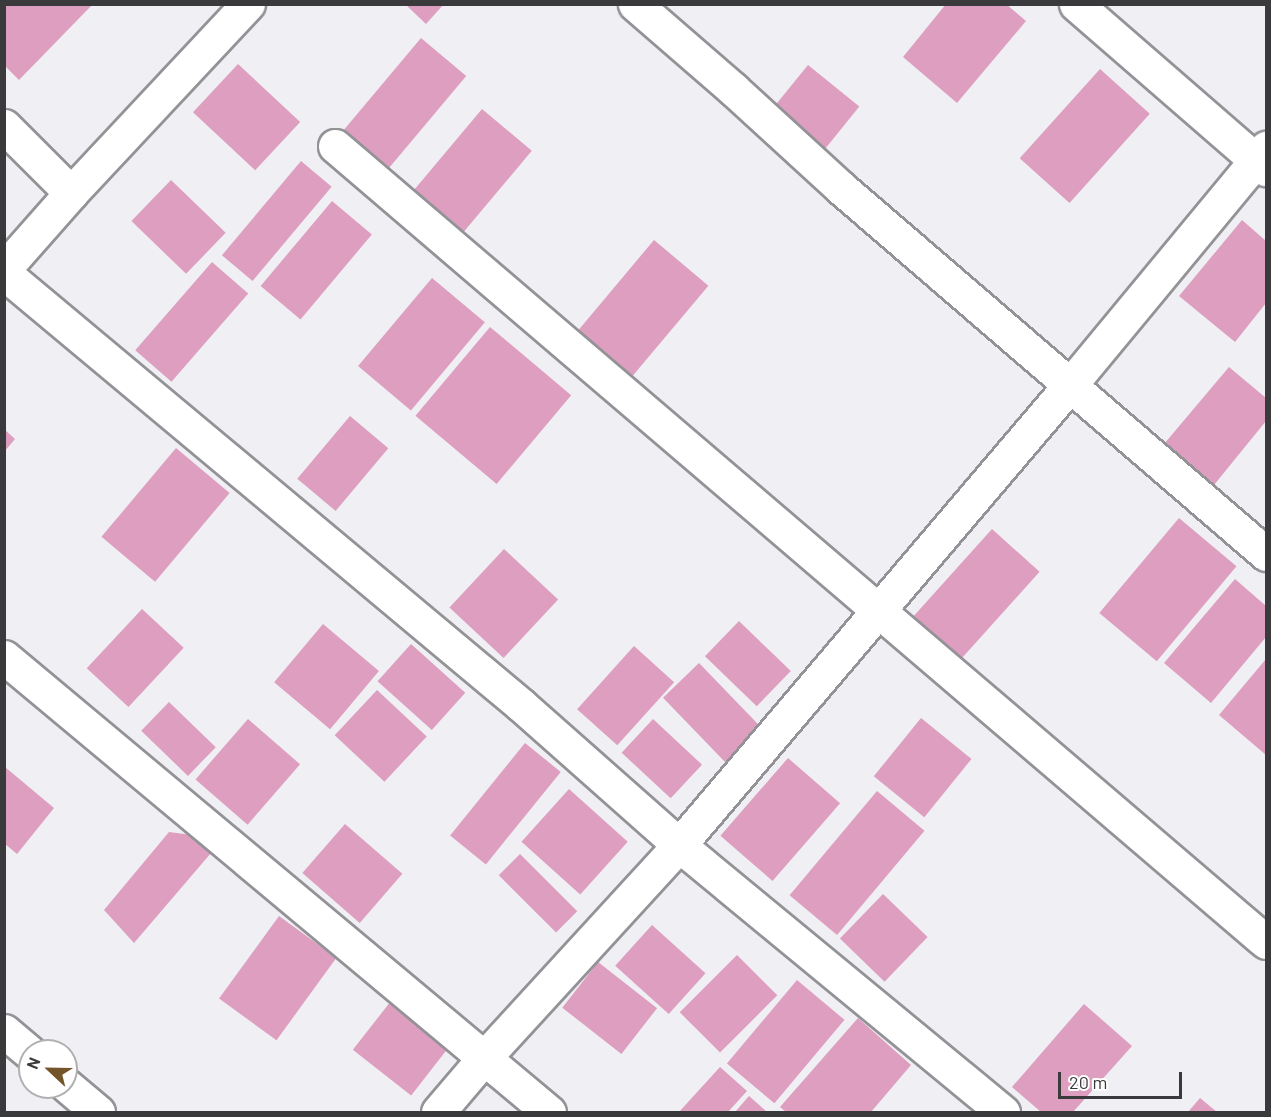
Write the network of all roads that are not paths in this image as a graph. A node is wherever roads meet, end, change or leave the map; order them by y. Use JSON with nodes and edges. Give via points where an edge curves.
{"nodes":[{"id":1,"x":248,"y":4,"type":"edge"},
{"id":2,"x":635,"y":4,"type":"edge"},
{"id":3,"x":1076,"y":4,"type":"edge"},
{"id":4,"x":4,"y":126,"type":"edge"},
{"id":5,"x":335,"y":146,"type":"dead end"},
{"id":6,"x":1263,"y":159,"type":"edge"},
{"id":7,"x":71,"y":193,"type":"junction"},
{"id":8,"x":4,"y":271,"type":"edge"},
{"id":9,"x":1070,"y":385,"type":"junction"},
{"id":10,"x":1266,"y":554,"type":"edge"},
{"id":11,"x":878,"y":612,"type":"junction"},
{"id":12,"x":4,"y":657,"type":"edge"},
{"id":13,"x":680,"y":845,"type":"junction"},
{"id":14,"x":1266,"y":942,"type":"edge"},
{"id":15,"x":4,"y":1031,"type":"edge"},
{"id":16,"x":18,"y":1043,"type":"edge"},
{"id":17,"x":484,"y":1058,"type":"junction"},
{"id":18,"x":78,"y":1095,"type":"edge"},
{"id":19,"x":98,"y":1113,"type":"edge"},
{"id":20,"x":438,"y":1113,"type":"edge"},
{"id":21,"x":549,"y":1113,"type":"edge"},
{"id":22,"x":1003,"y":1113,"type":"edge"}],
"edges":[{"from":1,"to":7,"type":"street"},
{"from":2,"to":9,"type":"street"},
{"from":3,"to":6,"type":"street"},
{"from":4,"to":7,"type":"street"},
{"from":5,"to":11,"type":"street"},
{"from":6,"to":9,"type":"street"},
{"from":7,"to":8,"type":"street"},
{"from":8,"to":13,"type":"street","via":[[512,697]]},
{"from":9,"to":10,"type":"street"},
{"from":9,"to":11,"type":"street"},
{"from":11,"to":13,"type":"street"},
{"from":11,"to":14,"type":"street"},
{"from":12,"to":17,"type":"street"},
{"from":13,"to":17,"type":"street"},
{"from":13,"to":22,"type":"street"},
{"from":15,"to":16,"type":"street"},
{"from":17,"to":20,"type":"street"},
{"from":17,"to":21,"type":"street"},
{"from":18,"to":19,"type":"street"}]}
